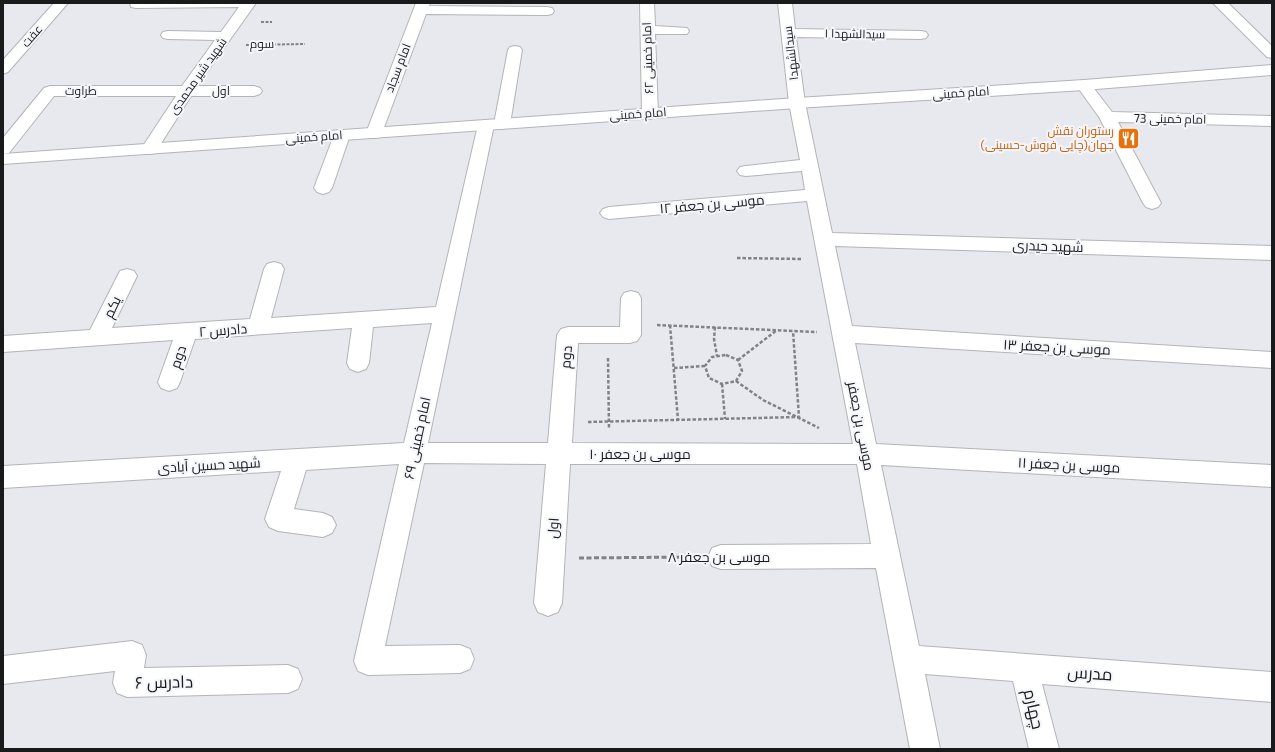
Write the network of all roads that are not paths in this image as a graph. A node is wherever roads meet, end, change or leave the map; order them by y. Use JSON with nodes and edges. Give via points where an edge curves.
{"nodes":[{"id":1,"x":61,"y":3,"type":"edge"},
{"id":2,"x":190,"y":3,"type":"edge"},
{"id":3,"x":240,"y":3,"type":"edge"},
{"id":4,"x":249,"y":3,"type":"edge"},
{"id":5,"x":646,"y":3,"type":"edge"},
{"id":6,"x":785,"y":3,"type":"edge"},
{"id":7,"x":1220,"y":3,"type":"edge"},
{"id":8,"x":136,"y":4,"type":"dead end"},
{"id":9,"x":421,"y":7,"type":"edge"},
{"id":10,"x":547,"y":11,"type":"dead end"},
{"id":11,"x":647,"y":30,"type":"junction"},
{"id":12,"x":682,"y":31,"type":"dead end"},
{"id":13,"x":788,"y":33,"type":"junction"},
{"id":14,"x":168,"y":35,"type":"dead end"},
{"id":15,"x":921,"y":35,"type":"dead end"},
{"id":16,"x":223,"y":40,"type":"junction"},
{"id":17,"x":515,"y":50,"type":"dead end"},
{"id":18,"x":1272,"y":54,"type":"edge"},
{"id":19,"x":3,"y":69,"type":"edge"},
{"id":20,"x":1272,"y":70,"type":"edge"},
{"id":21,"x":1084,"y":85,"type":"junction"},
{"id":22,"x":187,"y":91,"type":"junction"},
{"id":23,"x":254,"y":91,"type":"dead end"},
{"id":24,"x":797,"y":103,"type":"junction"},
{"id":25,"x":650,"y":114,"type":"junction"},
{"id":26,"x":1107,"y":117,"type":"junction"},
{"id":27,"x":494,"y":124,"type":"junction"},
{"id":28,"x":1270,"y":124,"type":"edge"},
{"id":29,"x":374,"y":133,"type":"junction"},
{"id":30,"x":342,"y":135,"type":"junction"},
{"id":31,"x":149,"y":149,"type":"junction"},
{"id":32,"x":4,"y":158,"type":"edge"},
{"id":33,"x":809,"y":165,"type":"junction"},
{"id":34,"x":746,"y":171,"type":"dead end"},
{"id":35,"x":324,"y":188,"type":"dead end"},
{"id":36,"x":815,"y":195,"type":"junction"},
{"id":37,"x":1152,"y":203,"type":"dead end"},
{"id":38,"x":609,"y":213,"type":"dead end"},
{"id":39,"x":826,"y":250,"type":"junction"},
{"id":40,"x":1272,"y":253,"type":"edge"},
{"id":41,"x":274,"y":269,"type":"dead end"},
{"id":42,"x":127,"y":276,"type":"dead end"},
{"id":43,"x":630,"y":298,"type":"dead end"},
{"id":44,"x":444,"y":314,"type":"junction"},
{"id":45,"x":364,"y":320,"type":"junction"},
{"id":46,"x":258,"y":327,"type":"junction"},
{"id":47,"x":187,"y":332,"type":"junction"},
{"id":48,"x":843,"y":334,"type":"junction"},
{"id":49,"x":97,"y":338,"type":"junction"},
{"id":50,"x":3,"y":344,"type":"edge"},
{"id":51,"x":1272,"y":360,"type":"edge"},
{"id":52,"x":358,"y":363,"type":"dead end"},
{"id":53,"x":169,"y":382,"type":"dead end"},
{"id":54,"x":414,"y":453,"type":"junction"},
{"id":55,"x":558,"y":453,"type":"junction"},
{"id":56,"x":867,"y":454,"type":"junction"},
{"id":57,"x":297,"y":460,"type":"junction"},
{"id":58,"x":1272,"y":476,"type":"edge"},
{"id":59,"x":3,"y":477,"type":"edge"},
{"id":60,"x":323,"y":525,"type":"dead end"},
{"id":61,"x":887,"y":556,"type":"junction"},
{"id":62,"x":721,"y":557,"type":"road end"},
{"id":63,"x":548,"y":603,"type":"dead end"},
{"id":64,"x":460,"y":659,"type":"dead end"},
{"id":65,"x":908,"y":659,"type":"junction"},
{"id":66,"x":1024,"y":668,"type":"junction"},
{"id":67,"x":3,"y":670,"type":"edge"},
{"id":68,"x":288,"y":679,"type":"dead end"},
{"id":69,"x":1272,"y":686,"type":"edge"},
{"id":70,"x":925,"y":749,"type":"edge"},
{"id":71,"x":1044,"y":749,"type":"edge"}],
"edges":[{"from":1,"to":19,"type":"street","name":"عفت"},
{"from":2,"to":3,"type":"street"},
{"from":2,"to":8,"type":"street"},
{"from":4,"to":16,"type":"street","name":"شهید شیر محمدی"},
{"from":5,"to":11,"type":"street","name":"امام خمینی ۶۲"},
{"from":6,"to":13,"type":"street","name":"سیدالشهدا"},
{"from":7,"to":18,"type":"street"},
{"from":9,"to":10,"type":"street"},
{"from":9,"to":29,"type":"street","name":"امام سجاد"},
{"from":11,"to":12,"type":"street"},
{"from":11,"to":25,"type":"street","name":"امام خمینی ۶۲"},
{"from":13,"to":15,"type":"street","name":"سیدالشهدا ۱"},
{"from":13,"to":24,"type":"street","name":"سیدالشهدا"},
{"from":14,"to":16,"type":"street"},
{"from":16,"to":22,"type":"street","name":"شهید شیر محمدی"},
{"from":17,"to":27,"type":"street","name":"امام خمینی ۶۹"},
{"from":20,"to":21,"type":"street","name":"امام خمینی"},
{"from":21,"to":24,"type":"street","name":"امام خمینی"},
{"from":21,"to":26,"type":"street"},
{"from":22,"to":23,"type":"street","name":"اول"},
{"from":22,"to":31,"type":"street","name":"شهید شیر محمدی"},
{"from":22,"to":32,"type":"street","name":"طراوت","via":[[50,91]]},
{"from":24,"to":25,"type":"street","name":"امام خمینی"},
{"from":24,"to":33,"type":"street","name":"موسی بن جعفر"},
{"from":25,"to":27,"type":"street","name":"امام خمینی"},
{"from":26,"to":28,"type":"street","name":"امام خمینی 73"},
{"from":26,"to":37,"type":"street"},
{"from":27,"to":29,"type":"street","name":"امام خمینی"},
{"from":27,"to":44,"type":"street","name":"امام خمینی ۶۹"},
{"from":29,"to":30,"type":"street","name":"امام خمینی"},
{"from":30,"to":31,"type":"street","name":"امام خمینی"},
{"from":30,"to":35,"type":"street"},
{"from":31,"to":32,"type":"street","name":"امام خمینی"},
{"from":33,"to":34,"type":"street"},
{"from":33,"to":36,"type":"street","name":"موسی بن جعفر"},
{"from":36,"to":38,"type":"street","name":"موسی بن جعفر ۱۲"},
{"from":36,"to":39,"type":"street","name":"موسی بن جعفر"},
{"from":39,"to":40,"type":"street","name":"شهید حیدری"},
{"from":39,"to":48,"type":"street","name":"موسی بن جعفر"},
{"from":41,"to":46,"type":"street"},
{"from":42,"to":49,"type":"street","name":"یکم"},
{"from":43,"to":55,"type":"street","name":"دوم","via":[[630,335],[568,335]]},
{"from":44,"to":45,"type":"street","name":"دادرس ۲"},
{"from":44,"to":54,"type":"street","name":"امام خمینی ۶۹"},
{"from":45,"to":46,"type":"street","name":"دادرس ۲"},
{"from":45,"to":52,"type":"street"},
{"from":46,"to":47,"type":"street","name":"دادرس ۲"},
{"from":47,"to":49,"type":"street","name":"دادرس ۲"},
{"from":47,"to":53,"type":"street","name":"دوم"},
{"from":48,"to":51,"type":"street","name":"موسی بن جعفر ۱۳"},
{"from":48,"to":56,"type":"street","name":"موسی بن جعفر"},
{"from":49,"to":50,"type":"street","name":"دادرس ۲"},
{"from":54,"to":55,"type":"street","name":"موسی بن جعفر ۱۰"},
{"from":54,"to":57,"type":"street","name":"شهید حسین آبادی"},
{"from":54,"to":64,"type":"street","name":"امام خمینی ۶۹","via":[[368,661]]},
{"from":55,"to":56,"type":"street","name":"موسی بن جعفر ۱۰"},
{"from":55,"to":63,"type":"street","name":"اول"},
{"from":56,"to":58,"type":"street","name":"موسی بن جعفر ۱۱"},
{"from":56,"to":61,"type":"street","name":"موسی بن جعفر"},
{"from":57,"to":59,"type":"street","name":"شهید حسین آبادی"},
{"from":57,"to":60,"type":"street","via":[[278,520]]},
{"from":61,"to":62,"type":"street","name":"موسی بن جعفر ۸"},
{"from":61,"to":65,"type":"street","name":"موسی بن جعفر"},
{"from":65,"to":66,"type":"street","name":"مدرس"},
{"from":65,"to":70,"type":"street","name":"موسی بن جعفر"},
{"from":66,"to":69,"type":"street","name":"مدرس"},
{"from":66,"to":71,"type":"street","name":"چهارم"},
{"from":67,"to":68,"type":"street","name":"دادرس ۶","via":[[132,654],[127,683]]}]}
